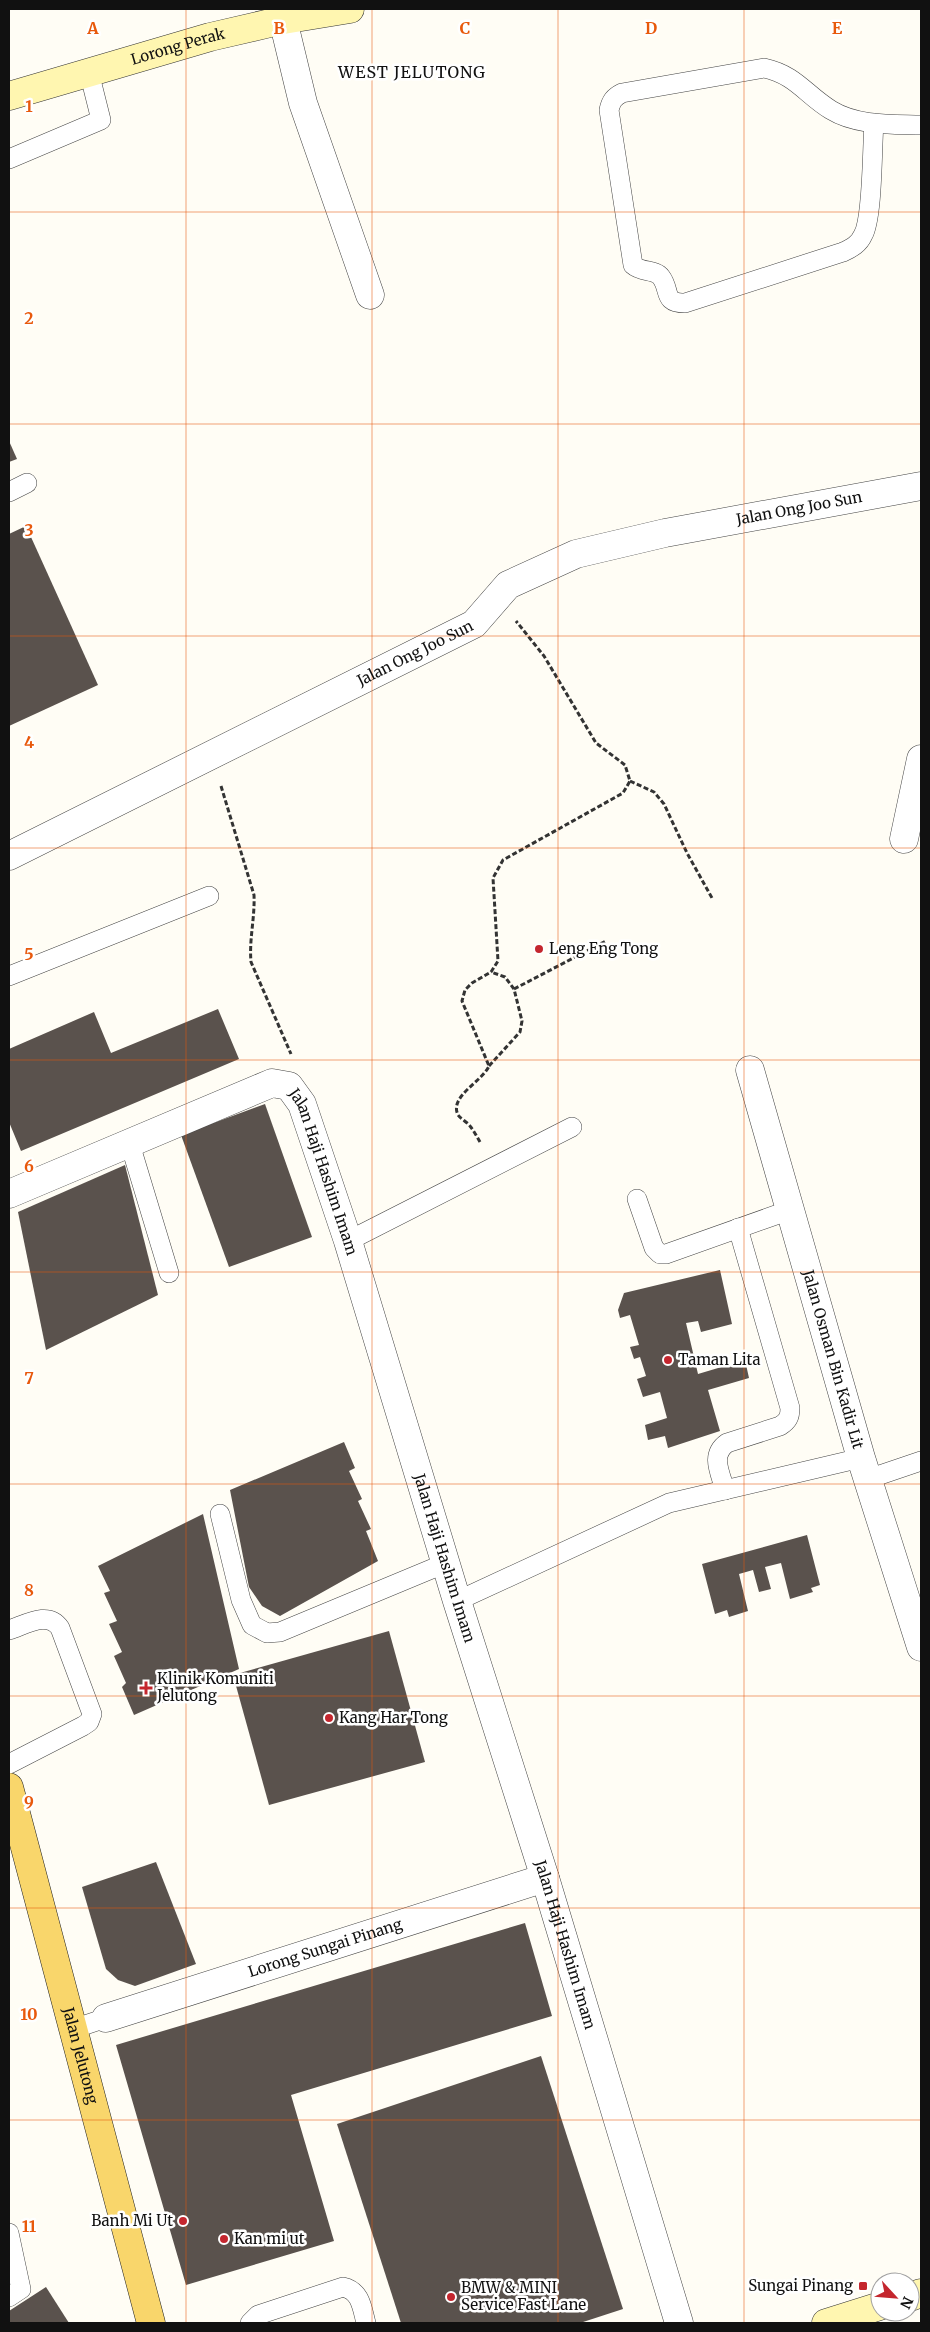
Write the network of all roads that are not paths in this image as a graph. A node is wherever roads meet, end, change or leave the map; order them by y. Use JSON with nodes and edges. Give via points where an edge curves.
{"nodes":[{"id":1,"x":350,"y":9,"type":"edge"},
{"id":2,"x":283,"y":20,"type":"junction"},
{"id":3,"x":90,"y":72,"type":"junction"},
{"id":4,"x":9,"y":96,"type":"edge"},
{"id":5,"x":874,"y":123,"type":"junction"},
{"id":6,"x":921,"y":125,"type":"edge"},
{"id":7,"x":9,"y":159,"type":"edge"},
{"id":8,"x":370,"y":295,"type":"dead end"},
{"id":9,"x":27,"y":483,"type":"dead end"},
{"id":10,"x":921,"y":486,"type":"edge"},
{"id":11,"x":9,"y":492,"type":"edge"},
{"id":12,"x":921,"y":759,"type":"edge"},
{"id":13,"x":904,"y":839,"type":"dead end"},
{"id":14,"x":9,"y":856,"type":"edge"},
{"id":15,"x":209,"y":896,"type":"dead end"},
{"id":16,"x":9,"y":976,"type":"edge"},
{"id":17,"x":750,"y":1070,"type":"dead end"},
{"id":18,"x":572,"y":1127,"type":"dead end"},
{"id":19,"x":130,"y":1144,"type":"junction"},
{"id":20,"x":9,"y":1194,"type":"edge"},
{"id":21,"x":637,"y":1199,"type":"dead end"},
{"id":22,"x":790,"y":1210,"type":"junction"},
{"id":23,"x":738,"y":1228,"type":"junction"},
{"id":24,"x":348,"y":1241,"type":"junction"},
{"id":25,"x":169,"y":1273,"type":"dead end"},
{"id":26,"x":921,"y":1461,"type":"edge"},
{"id":27,"x":864,"y":1468,"type":"junction"},
{"id":28,"x":724,"y":1490,"type":"junction"},
{"id":29,"x":220,"y":1514,"type":"dead end"},
{"id":30,"x":446,"y":1563,"type":"junction"},
{"id":31,"x":457,"y":1600,"type":"junction"},
{"id":32,"x":9,"y":1630,"type":"edge"},
{"id":33,"x":921,"y":1647,"type":"edge"},
{"id":34,"x":9,"y":1764,"type":"edge"},
{"id":35,"x":9,"y":1787,"type":"edge"},
{"id":36,"x":545,"y":1878,"type":"junction"},
{"id":37,"x":106,"y":2018,"type":"joint"},
{"id":38,"x":73,"y":2029,"type":"junction"},
{"id":39,"x":9,"y":2232,"type":"edge"},
{"id":40,"x":9,"y":2298,"type":"edge"},
{"id":41,"x":870,"y":2309,"type":"edge"},
{"id":42,"x":149,"y":2314,"type":"edge"},
{"id":43,"x":169,"y":2323,"type":"edge"},
{"id":44,"x":250,"y":2323,"type":"edge"},
{"id":45,"x":366,"y":2323,"type":"edge"},
{"id":46,"x":680,"y":2323,"type":"edge"},
{"id":47,"x":826,"y":2323,"type":"edge"}],
"edges":[{"from":1,"to":2,"type":"street","name":"Lorong Perak"},
{"from":2,"to":3,"type":"street","name":"Lorong Perak","via":[[210,37]]},
{"from":2,"to":8,"type":"street","via":[[303,103]]},
{"from":3,"to":4,"type":"street","name":"Lorong Perak"},
{"from":3,"to":7,"type":"lane","via":[[101,120]]},
{"from":5,"to":5,"type":"lane","via":[[868,218],[864,234],[855,246],[685,304],[670,299],[662,277],[639,270],[634,265],[609,110],[615,96],[764,68],[792,78],[832,111]]},
{"from":5,"to":6,"type":"lane"},
{"from":9,"to":11,"type":"lane"},
{"from":10,"to":14,"type":"street","name":"Jalan Ong Joo Sun","via":[[664,533],[576,554],[508,585],[474,624]]},
{"from":12,"to":13,"type":"street"},
{"from":15,"to":16,"type":"lane"},
{"from":17,"to":22,"type":"street","name":"Jalan Osman Bin Kadir Lit"},
{"from":18,"to":24,"type":"lane"},
{"from":19,"to":20,"type":"street","name":"Jalan Haji Hashim Imam"},
{"from":19,"to":24,"type":"street","name":"Jalan Haji Hashim Imam","via":[[272,1083],[289,1086],[302,1104]]},
{"from":19,"to":25,"type":"lane"},
{"from":21,"to":23,"type":"lane","via":[[654,1248],[660,1254]]},
{"from":22,"to":23,"type":"lane"},
{"from":22,"to":27,"type":"street","name":"Jalan Osman Bin Kadir Lit"},
{"from":23,"to":28,"type":"lane","via":[[772,1341],[790,1416],[780,1426],[727,1442],[720,1448],[716,1459]]},
{"from":24,"to":30,"type":"street","name":"Jalan Haji Hashim Imam"},
{"from":26,"to":27,"type":"lane"},
{"from":27,"to":28,"type":"lane"},
{"from":27,"to":33,"type":"street","name":"Jalan Osman Bin Kadir Lit"},
{"from":28,"to":31,"type":"lane","via":[[669,1503]]},
{"from":29,"to":30,"type":"lane","via":[[241,1600],[252,1625],[267,1633],[280,1632]]},
{"from":30,"to":31,"type":"street","name":"Jalan Haji Hashim Imam"},
{"from":31,"to":36,"type":"street","name":"Jalan Haji Hashim Imam"},
{"from":32,"to":34,"type":"lane","via":[[40,1619],[56,1621],[92,1714],[83,1726]]},
{"from":35,"to":38,"type":"main road","name":"Jalan Jelutong"},
{"from":36,"to":37,"type":"street","name":"Lorong Sungai Pinang"},
{"from":36,"to":46,"type":"street","name":"Jalan Haji Hashim Imam"},
{"from":37,"to":38,"type":"lane"},
{"from":38,"to":42,"type":"main road","name":"Jalan Jelutong"},
{"from":39,"to":40,"type":"lane","via":[[21,2289]]},
{"from":41,"to":47,"type":"street"},
{"from":42,"to":43,"type":"main road"},
{"from":44,"to":45,"type":"lane","via":[[258,2315],[343,2287],[358,2294]]}]}
